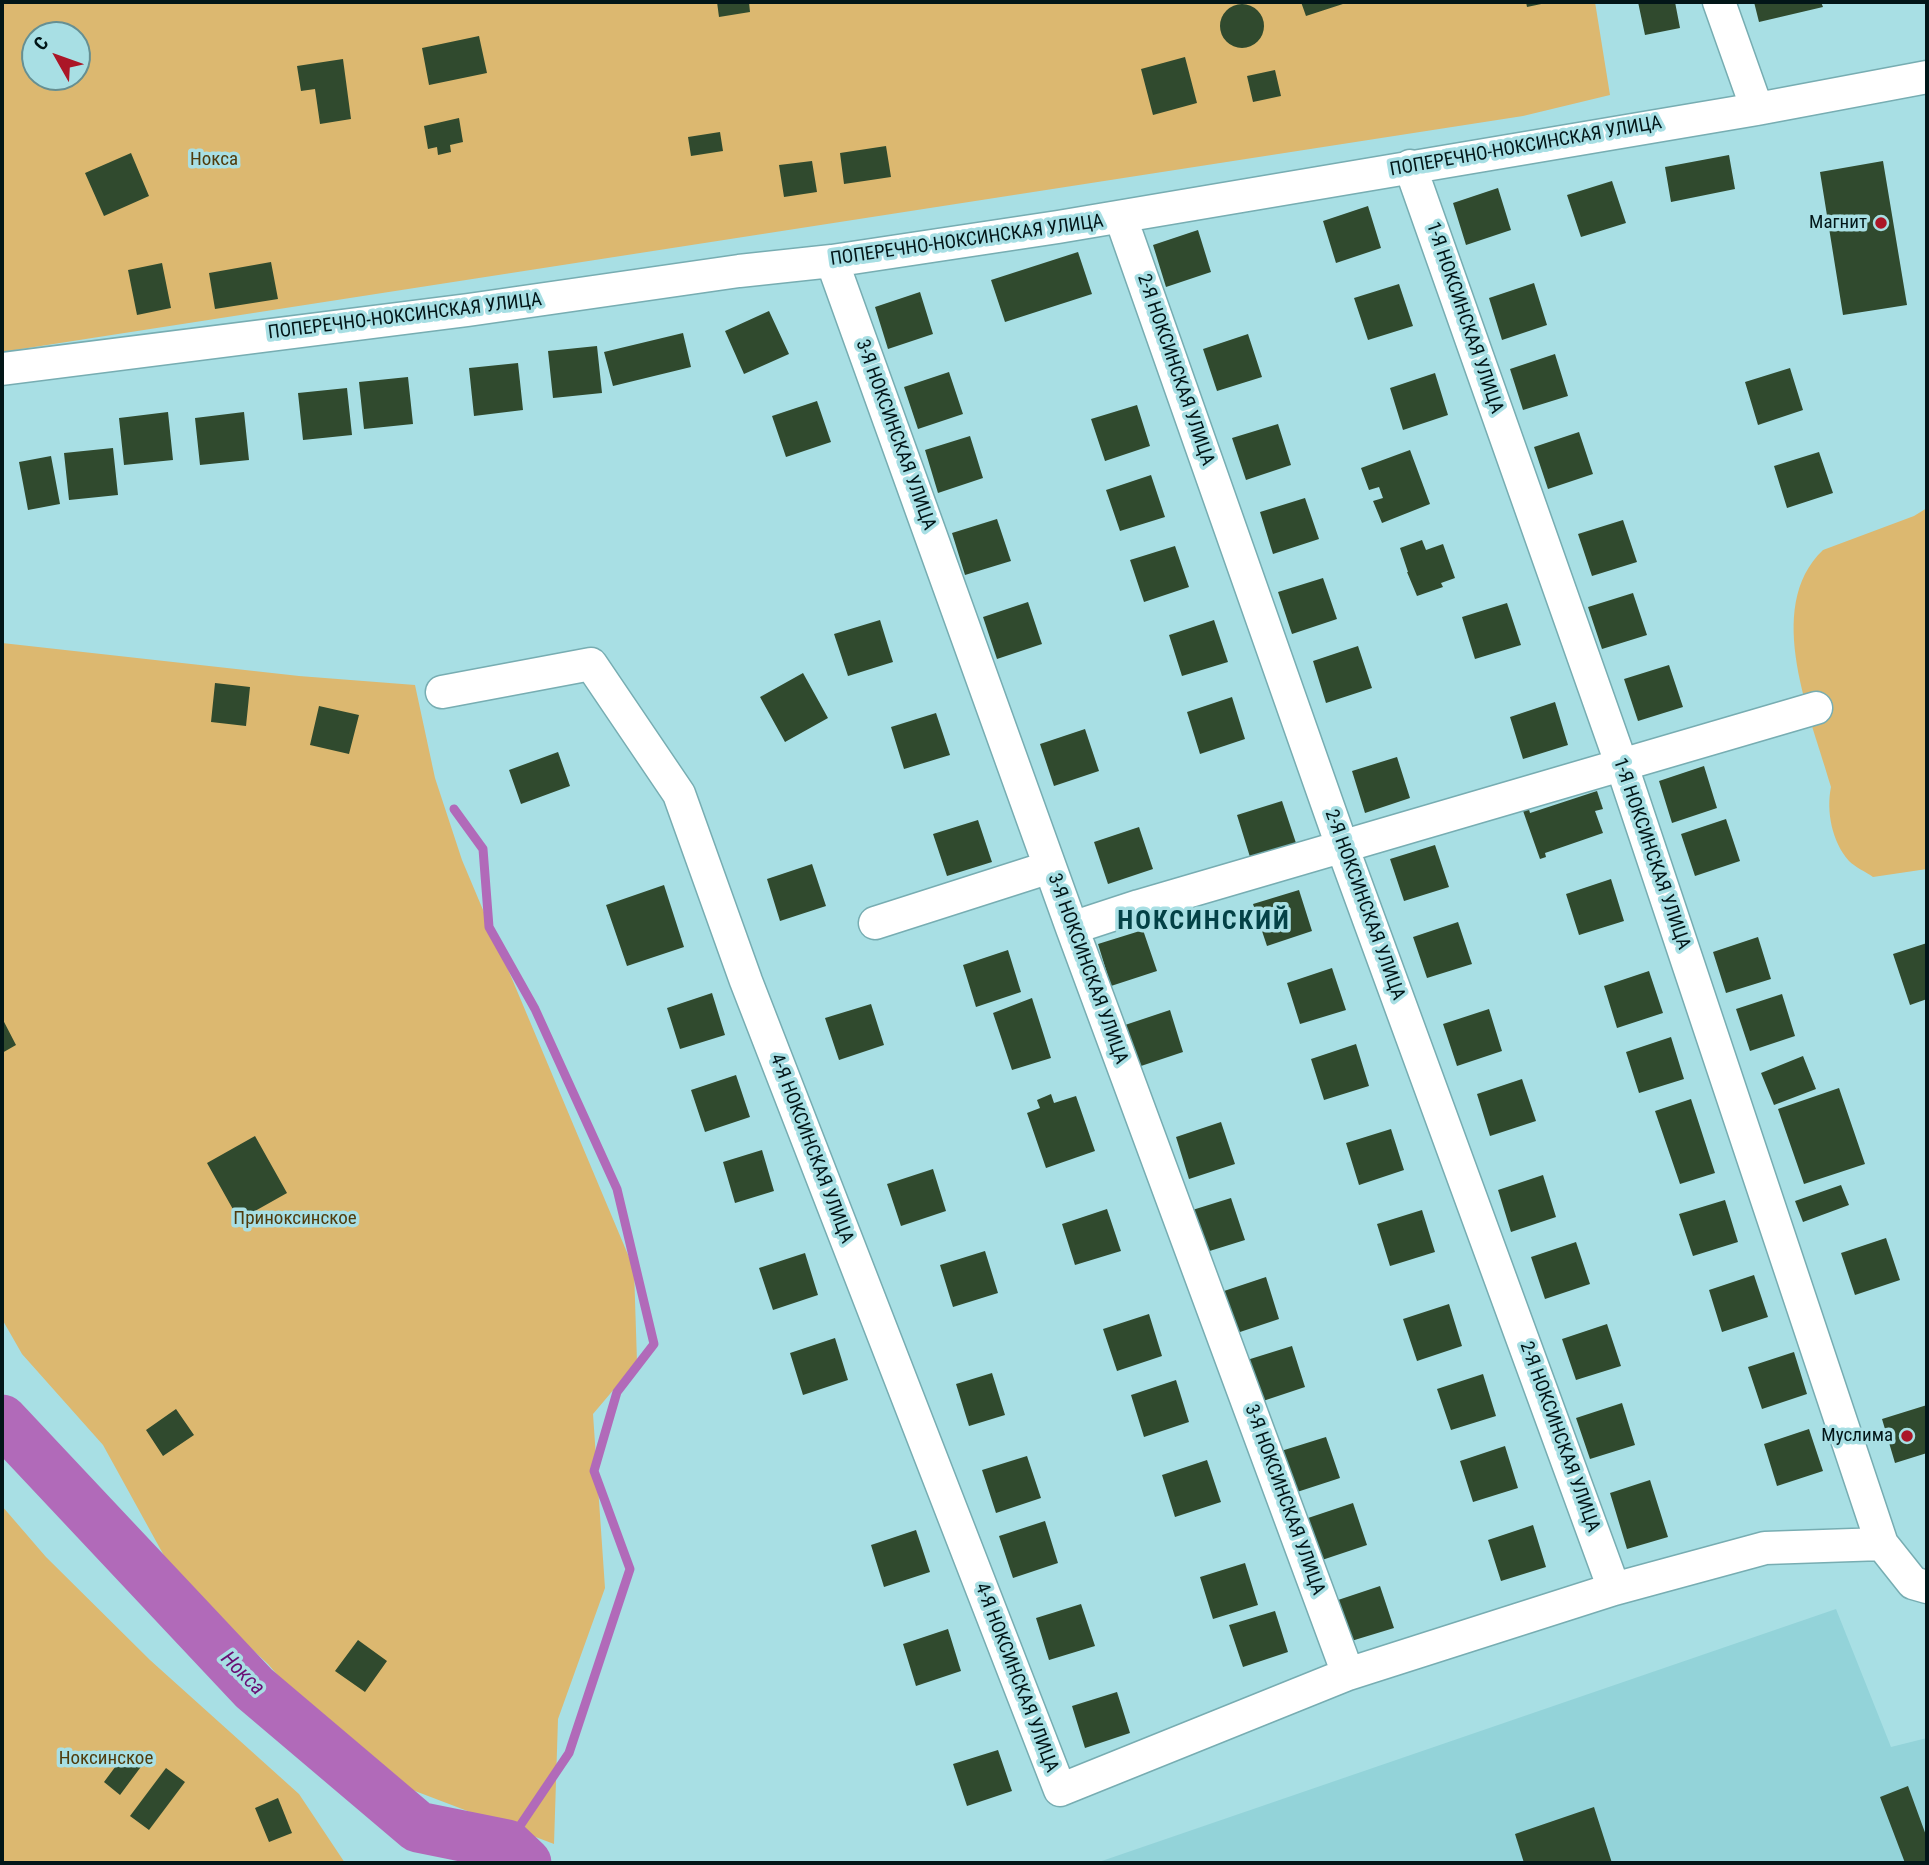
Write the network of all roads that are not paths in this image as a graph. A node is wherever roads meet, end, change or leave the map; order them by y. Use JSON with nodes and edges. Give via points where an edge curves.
{"nodes":[{"id":1,"x":1719,"y":2,"type":"edge"},
{"id":2,"x":1927,"y":77,"type":"edge"},
{"id":3,"x":1757,"y":109,"type":"junction"},
{"id":4,"x":1410,"y":166,"type":"junction"},
{"id":5,"x":1121,"y":218,"type":"junction"},
{"id":6,"x":832,"y":261,"type":"junction"},
{"id":7,"x":2,"y":369,"type":"edge"},
{"id":8,"x":442,"y":692,"type":"dead end"},
{"id":9,"x":1816,"y":708,"type":"dead end"},
{"id":10,"x":1622,"y":766,"type":"junction"},
{"id":11,"x":1342,"y":846,"type":"junction"},
{"id":12,"x":1050,"y":867,"type":"junction"},
{"id":13,"x":874,"y":923,"type":"dead end"},
{"id":14,"x":1072,"y":928,"type":"junction"},
{"id":15,"x":1882,"y":1544,"type":"junction"},
{"id":16,"x":1927,"y":1587,"type":"edge"},
{"id":17,"x":1614,"y":1589,"type":"junction"},
{"id":18,"x":1348,"y":1674,"type":"junction"}],
"edges":[{"from":1,"to":3,"type":"street"},
{"from":2,"to":3,"type":"street","name":"ПОПЕРЕЧНО-НОКСИНСКАЯ УЛИЦА"},
{"from":3,"to":4,"type":"street","name":"ПОПЕРЕЧНО-НОКСИНСКАЯ УЛИЦА"},
{"from":4,"to":5,"type":"street","name":"ПОПЕРЕЧНО-НОКСИНСКАЯ УЛИЦА"},
{"from":4,"to":10,"type":"street","name":"1-Я НОКСИНСКАЯ УЛИЦА"},
{"from":5,"to":6,"type":"street","name":"ПОПЕРЕЧНО-НОКСИНСКАЯ УЛИЦА"},
{"from":5,"to":11,"type":"street","name":"2-Я НОКСИНСКАЯ УЛИЦА"},
{"from":6,"to":7,"type":"street","name":"ПОПЕРЕЧНО-НОКСИНСКАЯ УЛИЦА"},
{"from":6,"to":12,"type":"street","name":"3-Я НОКСИНСКАЯ УЛИЦА"},
{"from":8,"to":18,"type":"street","name":"4-Я НОКСИНСКАЯ УЛИЦА","via":[[591,664],[679,794],[746,981],[1060,1790]]},
{"from":9,"to":10,"type":"street"},
{"from":10,"to":11,"type":"street"},
{"from":10,"to":15,"type":"street","name":"1-Я НОКСИНСКАЯ УЛИЦА"},
{"from":11,"to":14,"type":"street"},
{"from":11,"to":17,"type":"street","name":"2-Я НОКСИНСКАЯ УЛИЦА"},
{"from":12,"to":13,"type":"street"},
{"from":12,"to":14,"type":"street","name":"3-Я НОКСИНСКАЯ УЛИЦА"},
{"from":14,"to":18,"type":"street","name":"3-Я НОКСИНСКАЯ УЛИЦА"},
{"from":15,"to":16,"type":"street","via":[[1913,1583]]},
{"from":15,"to":17,"type":"street","via":[[1765,1548]]},
{"from":17,"to":18,"type":"street"}]}
